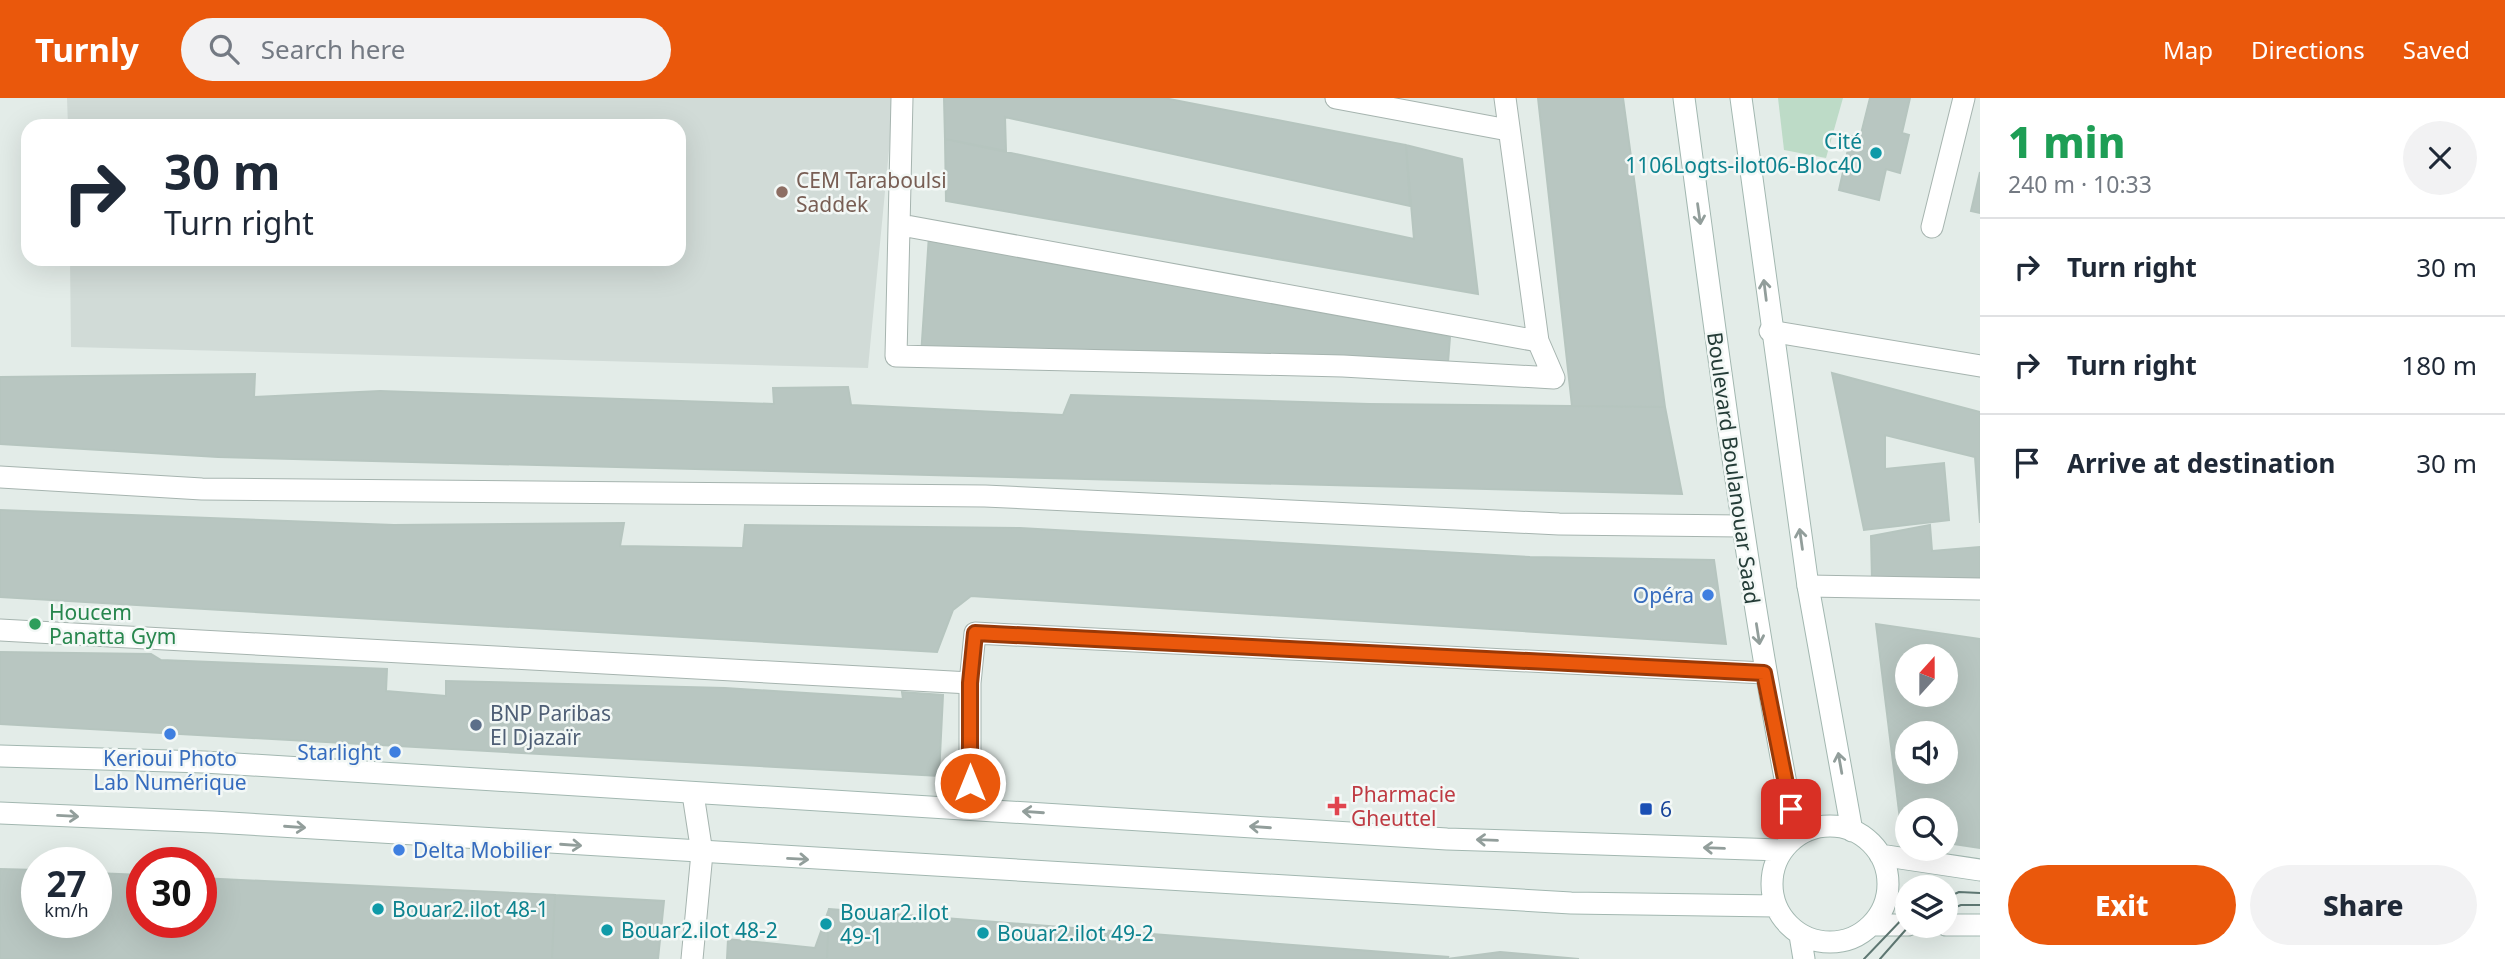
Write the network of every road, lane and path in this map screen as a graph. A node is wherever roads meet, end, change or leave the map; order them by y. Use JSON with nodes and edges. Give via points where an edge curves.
{"nodes":[{"id":1,"x":902,"y":98,"type":"edge"},
{"id":2,"x":1336,"y":98,"type":"edge"},
{"id":3,"x":1505,"y":98,"type":"edge"},
{"id":4,"x":1684,"y":98,"type":"edge"},
{"id":5,"x":1741,"y":98,"type":"edge"},
{"id":6,"x":1964,"y":98,"type":"edge"},
{"id":7,"x":1508,"y":130,"type":"junction"},
{"id":8,"x":901,"y":225,"type":"junction"},
{"id":9,"x":1933,"y":227,"type":"dead end"},
{"id":10,"x":1770,"y":331,"type":"junction"},
{"id":11,"x":1538,"y":341,"type":"junction"},
{"id":12,"x":1980,"y":366,"type":"edge"},
{"id":13,"x":0,"y":477,"type":"edge"},
{"id":14,"x":1741,"y":526,"type":"junction"},
{"id":15,"x":1808,"y":586,"type":"junction"},
{"id":16,"x":1980,"y":589,"type":"edge"},
{"id":17,"x":0,"y":630,"type":"edge"},
{"id":18,"x":1764,"y":673,"type":"junction"},
{"id":19,"x":970,"y":683,"type":"junction"},
{"id":20,"x":0,"y":756,"type":"edge"},
{"id":21,"x":693,"y":794,"type":"junction"},
{"id":22,"x":970,"y":808,"type":"junction"},
{"id":23,"x":0,"y":813,"type":"edge"},
{"id":24,"x":1852,"y":831,"type":"junction"},
{"id":25,"x":1789,"y":843,"type":"junction"},
{"id":26,"x":702,"y":853,"type":"junction"},
{"id":27,"x":1880,"y":855,"type":"junction"},
{"id":28,"x":1980,"y":870,"type":"edge"},
{"id":29,"x":1775,"y":906,"type":"junction"},
{"id":30,"x":1872,"y":925,"type":"junction"},
{"id":31,"x":1895,"y":925,"type":"edge"},
{"id":32,"x":1958,"y":925,"type":"edge"},
{"id":33,"x":1980,"y":925,"type":"edge"},
{"id":34,"x":1800,"y":935,"type":"junction"},
{"id":35,"x":1840,"y":951,"type":"edge"},
{"id":36,"x":692,"y":959,"type":"edge"},
{"id":37,"x":1804,"y":959,"type":"edge"}],
"edges":[{"from":1,"to":8,"type":"street"},
{"from":2,"to":7,"type":"street"},
{"from":3,"to":7,"type":"street"},
{"from":4,"to":14,"type":"street","name":"Boulevard Boulanouar Saad","one_way":true},
{"from":10,"to":5,"type":"street","one_way":true},
{"from":6,"to":9,"type":"street"},
{"from":7,"to":11,"type":"street"},
{"from":8,"to":11,"type":"street"},
{"from":8,"to":11,"type":"street","via":[[896,356],[1343,366],[1554,378]]},
{"from":10,"to":12,"type":"street"},
{"from":15,"to":10,"type":"street","one_way":true},
{"from":13,"to":14,"type":"street","via":[[202,489],[985,496],[1559,524]]},
{"from":14,"to":18,"type":"street","name":"Boulevard Boulanouar Saad","one_way":true},
{"from":15,"to":16,"type":"street"},
{"from":24,"to":15,"type":"street","one_way":true},
{"from":17,"to":19,"type":"street"},
{"from":18,"to":19,"type":"street","via":[[975,633]]},
{"from":18,"to":25,"type":"street","name":"Boulevard Boulanouar Saad"},
{"from":19,"to":22,"type":"street"},
{"from":20,"to":21,"type":"street","via":[[204,762]]},
{"from":21,"to":22,"type":"street"},
{"from":21,"to":26,"type":"street"},
{"from":25,"to":22,"type":"street","one_way":true,"via":[[1447,839]]},
{"from":23,"to":26,"type":"street","one_way":true},
{"from":24,"to":25,"type":"street","via":[[1814,828]]},
{"from":24,"to":27,"type":"street","via":[[1868,840]]},
{"from":25,"to":29,"type":"street","via":[[1772,877]]},
{"from":26,"to":29,"type":"street","one_way":true,"via":[[1571,903]]},
{"from":26,"to":36,"type":"street"},
{"from":27,"to":28,"type":"street"},
{"from":27,"to":30,"type":"street","via":[[1888,891]]},
{"from":29,"to":34,"type":"street"},
{"from":30,"to":31,"type":"street"},
{"from":30,"to":35,"type":"street"},
{"from":32,"to":33,"type":"street"},
{"from":34,"to":35,"type":"street"},
{"from":34,"to":37,"type":"street"}]}
